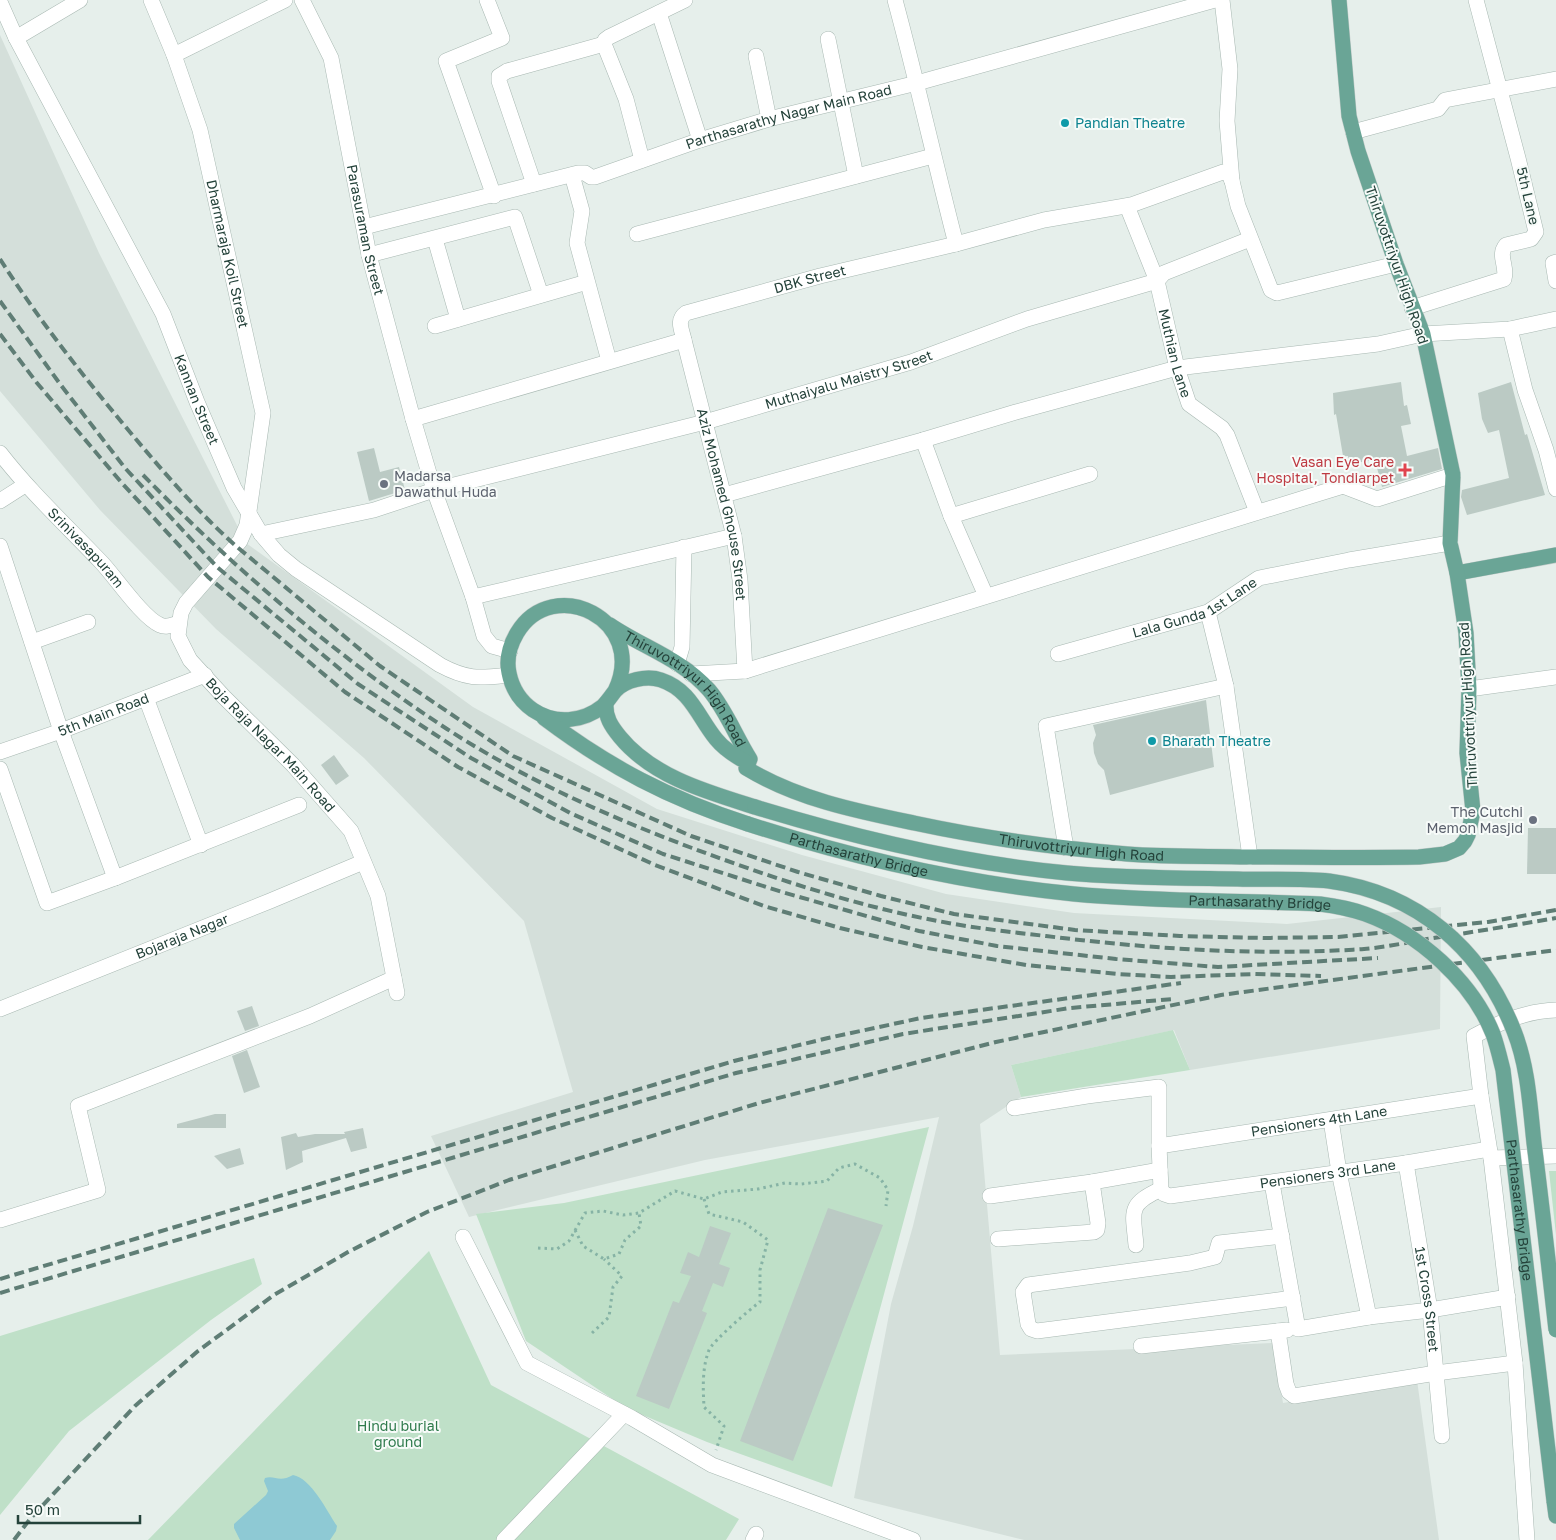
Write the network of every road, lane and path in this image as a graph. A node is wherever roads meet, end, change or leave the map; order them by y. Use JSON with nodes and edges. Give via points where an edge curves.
{"nodes":[{"id":1,"x":80,"y":0,"type":"edge"},
{"id":2,"x":151,"y":0,"type":"edge"},
{"id":3,"x":285,"y":0,"type":"edge"},
{"id":4,"x":302,"y":0,"type":"edge"},
{"id":5,"x":487,"y":0,"type":"edge"},
{"id":6,"x":685,"y":0,"type":"edge"},
{"id":7,"x":895,"y":0,"type":"edge"},
{"id":8,"x":1215,"y":0,"type":"edge"},
{"id":9,"x":1222,"y":0,"type":"edge"},
{"id":10,"x":1339,"y":0,"type":"edge"},
{"id":11,"x":1476,"y":0,"type":"edge"},
{"id":12,"x":0,"y":2,"type":"edge"},
{"id":13,"x":659,"y":13,"type":"junction"},
{"id":14,"x":16,"y":38,"type":"junction"},
{"id":15,"x":828,"y":39,"type":"dead end"},
{"id":16,"x":604,"y":44,"type":"junction"},
{"id":17,"x":174,"y":56,"type":"junction"},
{"id":18,"x":756,"y":56,"type":"dead end"},
{"id":19,"x":1556,"y":79,"type":"edge"},
{"id":20,"x":917,"y":83,"type":"junction"},
{"id":21,"x":1500,"y":89,"type":"junction"},
{"id":22,"x":842,"y":101,"type":"junction"},
{"id":23,"x":769,"y":119,"type":"junction"},
{"id":24,"x":1353,"y":132,"type":"junction"},
{"id":25,"x":700,"y":140,"type":"junction"},
{"id":26,"x":933,"y":156,"type":"junction"},
{"id":27,"x":642,"y":160,"type":"junction"},
{"id":28,"x":572,"y":175,"type":"junction"},
{"id":29,"x":856,"y":176,"type":"junction"},
{"id":30,"x":1232,"y":181,"type":"junction"},
{"id":31,"x":534,"y":184,"type":"junction"},
{"id":32,"x":494,"y":196,"type":"junction"},
{"id":33,"x":1127,"y":206,"type":"junction"},
{"id":34,"x":364,"y":227,"type":"junction"},
{"id":35,"x":637,"y":234,"type":"dead end"},
{"id":36,"x":434,"y":239,"type":"junction"},
{"id":37,"x":1250,"y":239,"type":"junction"},
{"id":38,"x":956,"y":244,"type":"junction"},
{"id":39,"x":369,"y":255,"type":"junction"},
{"id":40,"x":1556,"y":262,"type":"edge"},
{"id":41,"x":1396,"y":264,"type":"junction"},
{"id":42,"x":1157,"y":281,"type":"junction"},
{"id":43,"x":1556,"y":281,"type":"edge"},
{"id":44,"x":587,"y":282,"type":"junction"},
{"id":45,"x":541,"y":295,"type":"junction"},
{"id":46,"x":1412,"y":308,"type":"junction"},
{"id":47,"x":458,"y":319,"type":"junction"},
{"id":48,"x":1556,"y":319,"type":"edge"},
{"id":49,"x":435,"y":326,"type":"dead end"},
{"id":50,"x":1510,"y":328,"type":"junction"},
{"id":51,"x":1423,"y":334,"type":"junction"},
{"id":52,"x":684,"y":340,"type":"junction"},
{"id":53,"x":609,"y":361,"type":"junction"},
{"id":54,"x":1177,"y":368,"type":"junction"},
{"id":55,"x":412,"y":419,"type":"junction"},
{"id":56,"x":705,"y":422,"type":"junction"},
{"id":57,"x":923,"y":440,"type":"junction"},
{"id":58,"x":0,"y":453,"type":"edge"},
{"id":59,"x":1090,"y":474,"type":"dead end"},
{"id":60,"x":1453,"y":475,"type":"junction"},
{"id":61,"x":25,"y":485,"type":"junction"},
{"id":62,"x":434,"y":490,"type":"junction"},
{"id":63,"x":1556,"y":490,"type":"edge"},
{"id":64,"x":724,"y":495,"type":"junction"},
{"id":65,"x":0,"y":501,"type":"edge"},
{"id":66,"x":1257,"y":512,"type":"junction"},
{"id":67,"x":249,"y":515,"type":"junction"},
{"id":68,"x":951,"y":516,"type":"junction"},
{"id":69,"x":261,"y":534,"type":"junction"},
{"id":70,"x":734,"y":536,"type":"junction"},
{"id":71,"x":1450,"y":543,"type":"junction"},
{"id":72,"x":684,"y":547,"type":"junction"},
{"id":73,"x":1556,"y":555,"type":"edge"},
{"id":74,"x":2,"y":557,"type":"edge"},
{"id":75,"x":1457,"y":573,"type":"junction"},
{"id":76,"x":986,"y":596,"type":"junction"},
{"id":77,"x":473,"y":597,"type":"junction"},
{"id":78,"x":1208,"y":612,"type":"junction"},
{"id":79,"x":605,"y":621,"type":"junction"},
{"id":80,"x":88,"y":622,"type":"dead end"},
{"id":81,"x":178,"y":623,"type":"junction"},
{"id":82,"x":32,"y":642,"type":"junction"},
{"id":83,"x":510,"y":651,"type":"junction"},
{"id":84,"x":1058,"y":654,"type":"dead end"},
{"id":85,"x":677,"y":664,"type":"junction"},
{"id":86,"x":746,"y":671,"type":"junction"},
{"id":87,"x":691,"y":674,"type":"junction"},
{"id":88,"x":205,"y":675,"type":"junction"},
{"id":89,"x":510,"y":675,"type":"junction"},
{"id":90,"x":1556,"y":677,"type":"edge"},
{"id":91,"x":1226,"y":686,"type":"junction"},
{"id":92,"x":1468,"y":689,"type":"junction"},
{"id":93,"x":611,"y":697,"type":"junction"},
{"id":94,"x":146,"y":698,"type":"junction"},
{"id":95,"x":538,"y":713,"type":"junction"},
{"id":96,"x":61,"y":731,"type":"junction"},
{"id":97,"x":0,"y":752,"type":"edge"},
{"id":98,"x":746,"y":768,"type":"junction"},
{"id":99,"x":0,"y":769,"type":"edge"},
{"id":100,"x":300,"y":805,"type":"dead end"},
{"id":101,"x":200,"y":845,"type":"junction"},
{"id":102,"x":1066,"y":848,"type":"junction"},
{"id":103,"x":1250,"y":857,"type":"junction"},
{"id":104,"x":363,"y":862,"type":"junction"},
{"id":105,"x":115,"y":878,"type":"junction"},
{"id":106,"x":394,"y":978,"type":"junction"},
{"id":107,"x":397,"y":993,"type":"dead end"},
{"id":108,"x":0,"y":1010,"type":"edge"},
{"id":109,"x":1556,"y":1010,"type":"edge"},
{"id":110,"x":1481,"y":1096,"type":"junction"},
{"id":111,"x":1014,"y":1108,"type":"dead end"},
{"id":112,"x":1331,"y":1120,"type":"junction"},
{"id":113,"x":1159,"y":1146,"type":"junction"},
{"id":114,"x":1490,"y":1154,"type":"junction"},
{"id":115,"x":1556,"y":1156,"type":"edge"},
{"id":116,"x":1406,"y":1163,"type":"junction"},
{"id":117,"x":1160,"y":1170,"type":"junction"},
{"id":118,"x":1339,"y":1172,"type":"junction"},
{"id":119,"x":1092,"y":1182,"type":"junction"},
{"id":120,"x":1272,"y":1183,"type":"junction"},
{"id":121,"x":1164,"y":1192,"type":"junction"},
{"id":122,"x":990,"y":1196,"type":"dead end"},
{"id":123,"x":704,"y":1199,"type":"junction"},
{"id":124,"x":886,"y":1206,"type":"dead end"},
{"id":125,"x":639,"y":1213,"type":"junction"},
{"id":126,"x":0,"y":1220,"type":"edge"},
{"id":127,"x":575,"y":1229,"type":"junction"},
{"id":128,"x":1282,"y":1236,"type":"junction"},
{"id":129,"x":463,"y":1237,"type":"dead end"},
{"id":130,"x":998,"y":1239,"type":"dead end"},
{"id":131,"x":1136,"y":1245,"type":"dead end"},
{"id":132,"x":538,"y":1248,"type":"dead end"},
{"id":133,"x":604,"y":1259,"type":"junction"},
{"id":134,"x":1508,"y":1297,"type":"junction"},
{"id":135,"x":1293,"y":1298,"type":"junction"},
{"id":136,"x":1430,"y":1310,"type":"junction"},
{"id":137,"x":1369,"y":1317,"type":"junction"},
{"id":138,"x":1298,"y":1329,"type":"junction"},
{"id":139,"x":1556,"y":1330,"type":"edge"},
{"id":140,"x":1278,"y":1331,"type":"junction"},
{"id":141,"x":592,"y":1334,"type":"dead end"},
{"id":142,"x":1142,"y":1346,"type":"dead end"},
{"id":143,"x":1515,"y":1363,"type":"junction"},
{"id":144,"x":1436,"y":1373,"type":"junction"},
{"id":145,"x":624,"y":1414,"type":"junction"},
{"id":146,"x":1442,"y":1436,"type":"dead end"},
{"id":147,"x":712,"y":1465,"type":"junction"},
{"id":148,"x":1555,"y":1508,"type":"edge"},
{"id":149,"x":504,"y":1540,"type":"edge"},
{"id":150,"x":913,"y":1540,"type":"edge"},
{"id":151,"x":1527,"y":1540,"type":"edge"}],
"edges":[{"from":1,"to":14,"type":"street"},
{"from":2,"to":17,"type":"street","name":"Dharmaraja Koil Street"},
{"from":3,"to":17,"type":"street"},
{"from":4,"to":34,"type":"street","name":"Parasuraman Street","via":[[331,58]]},
{"from":5,"to":32,"type":"street","via":[[502,38],[446,61]]},
{"from":6,"to":13,"type":"street"},
{"from":7,"to":20,"type":"street"},
{"from":8,"to":20,"type":"street","name":"Parthasarathy Nagar Main Road"},
{"from":9,"to":30,"type":"street","via":[[1230,69],[1228,121]]},
{"from":10,"to":24,"type":"main road","name":"Thiruvottriyur High Road"},
{"from":11,"to":21,"type":"street","name":"5th Lane"},
{"from":12,"to":14,"type":"street","name":"Kannan Street"},
{"from":13,"to":16,"type":"street","via":[[609,36]]},
{"from":13,"to":25,"type":"street"},
{"from":14,"to":67,"type":"street","name":"Kannan Street","via":[[163,314],[212,439]]},
{"from":15,"to":22,"type":"street"},
{"from":16,"to":27,"type":"street","via":[[626,99]]},
{"from":16,"to":31,"type":"street","via":[[507,71],[500,76]]},
{"from":17,"to":67,"type":"street","name":"Dharmaraja Koil Street","via":[[200,130],[262,413]]},
{"from":18,"to":23,"type":"street"},
{"from":19,"to":21,"type":"street"},
{"from":20,"to":22,"type":"street","name":"Parthasarathy Nagar Main Road"},
{"from":20,"to":26,"type":"street"},
{"from":21,"to":24,"type":"street","via":[[1445,100],[1438,109]]},
{"from":21,"to":46,"type":"street","name":"5th Lane","via":[[1536,235],[1504,248],[1504,278]]},
{"from":22,"to":23,"type":"street","name":"Parthasarathy Nagar Main Road"},
{"from":22,"to":29,"type":"street"},
{"from":23,"to":25,"type":"street","name":"Parthasarathy Nagar Main Road"},
{"from":24,"to":41,"type":"main road","name":"Thiruvottriyur High Road"},
{"from":25,"to":27,"type":"street","name":"Parthasarathy Nagar Main Road"},
{"from":26,"to":29,"type":"street"},
{"from":26,"to":38,"type":"street"},
{"from":27,"to":28,"type":"street","name":"Parthasarathy Nagar Main Road","via":[[595,178],[585,173]]},
{"from":28,"to":31,"type":"street","name":"Parthasarathy Nagar Main Road"},
{"from":28,"to":44,"type":"street","via":[[582,211],[577,243]]},
{"from":29,"to":35,"type":"street"},
{"from":30,"to":33,"type":"street","name":"DBK Street","via":[[1229,174],[1222,172]]},
{"from":30,"to":37,"type":"street"},
{"from":31,"to":32,"type":"street","name":"Parthasarathy Nagar Main Road"},
{"from":32,"to":34,"type":"street","name":"Parthasarathy Nagar Main Road"},
{"from":33,"to":38,"type":"street","name":"DBK Street","via":[[1044,220]]},
{"from":33,"to":42,"type":"street","name":"Muthian Lane"},
{"from":34,"to":39,"type":"street","name":"Parasuraman Street"},
{"from":36,"to":39,"type":"street"},
{"from":36,"to":45,"type":"street","via":[[515,217]]},
{"from":36,"to":47,"type":"street"},
{"from":37,"to":41,"type":"street","via":[[1275,293]]},
{"from":37,"to":42,"type":"street","name":"Muthaiyalu Maistry Street","via":[[1164,273]]},
{"from":38,"to":52,"type":"street","name":"DBK Street","via":[[820,276],[686,313],[680,321]]},
{"from":39,"to":55,"type":"street","name":"Parasuraman Street"},
{"from":40,"to":43,"type":"street","via":[[1553,263]]},
{"from":41,"to":46,"type":"main road","name":"Thiruvottriyur High Road"},
{"from":42,"to":54,"type":"street","name":"Muthian Lane"},
{"from":42,"to":56,"type":"street","name":"Muthaiyalu Maistry Street","via":[[1027,319],[911,362]]},
{"from":44,"to":45,"type":"street"},
{"from":44,"to":53,"type":"street"},
{"from":45,"to":47,"type":"street"},
{"from":46,"to":51,"type":"main road","name":"Thiruvottriyur High Road"},
{"from":47,"to":49,"type":"street"},
{"from":48,"to":50,"type":"street"},
{"from":50,"to":51,"type":"street"},
{"from":50,"to":63,"type":"street","via":[[1525,390]]},
{"from":51,"to":54,"type":"street","via":[[1378,344]]},
{"from":51,"to":60,"type":"main road","name":"Thiruvottriyur High Road"},
{"from":52,"to":53,"type":"street"},
{"from":52,"to":56,"type":"street","name":"Aziz Mohamed Ghouse Street"},
{"from":53,"to":55,"type":"street"},
{"from":54,"to":57,"type":"street"},
{"from":54,"to":66,"type":"street","name":"Muthian Lane","via":[[1189,404],[1228,435]]},
{"from":55,"to":62,"type":"street","name":"Parasuraman Street"},
{"from":56,"to":62,"type":"street","name":"Muthaiyalu Maistry Street"},
{"from":56,"to":64,"type":"street","name":"Aziz Mohamed Ghouse Street"},
{"from":57,"to":64,"type":"street"},
{"from":57,"to":68,"type":"street"},
{"from":58,"to":61,"type":"street","name":"Srinivasapuram"},
{"from":59,"to":68,"type":"street"},
{"from":60,"to":66,"type":"street","via":[[1376,499],[1342,486]]},
{"from":60,"to":71,"type":"main road","name":"Thiruvottriyur High Road"},
{"from":61,"to":65,"type":"street"},
{"from":61,"to":81,"type":"street","name":"Srinivasapuram","via":[[103,564],[141,610],[161,626]]},
{"from":62,"to":69,"type":"street","name":"Muthaiyalu Maistry Street","via":[[374,510]]},
{"from":62,"to":77,"type":"street","name":"Parasuraman Street"},
{"from":64,"to":70,"type":"street","name":"Aziz Mohamed Ghouse Street"},
{"from":66,"to":76,"type":"street"},
{"from":67,"to":69,"type":"street","name":"Kannan Street"},
{"from":67,"to":81,"type":"street","via":[[240,541],[189,599]]},
{"from":68,"to":76,"type":"street"},
{"from":69,"to":89,"type":"street","name":"Kannan Street","via":[[296,569],[440,665],[474,678]]},
{"from":70,"to":72,"type":"street"},
{"from":70,"to":86,"type":"street","name":"Aziz Mohamed Ghouse Street"},
{"from":71,"to":75,"type":"main road","name":"Thiruvottriyur High Road"},
{"from":71,"to":78,"type":"street","name":"Lala Gunda 1st Lane","via":[[1259,578]]},
{"from":72,"to":77,"type":"street"},
{"from":72,"to":85,"type":"street","via":[[682,646]]},
{"from":73,"to":75,"type":"main road"},
{"from":74,"to":82,"type":"street"},
{"from":75,"to":92,"type":"main road","name":"Thiruvottriyur High Road","via":[[1466,633]]},
{"from":76,"to":86,"type":"street"},
{"from":77,"to":83,"type":"street","name":"Parasuraman Street","via":[[488,642],[496,648]]},
{"from":78,"to":84,"type":"street","name":"Lala Gunda 1st Lane"},
{"from":78,"to":91,"type":"street"},
{"from":79,"to":83,"type":"main road","via":[[579,607],[548,608],[523,625],[511,643]]},
{"from":79,"to":85,"type":"main road","name":"Thiruvottriyur High Road"},
{"from":79,"to":93,"type":"main road","via":[[615,633],[622,654],[623,669]]},
{"from":80,"to":82,"type":"street"},
{"from":81,"to":88,"type":"street","name":"Boja Raja Nagar Main Road","via":[[178,636],[186,655]]},
{"from":82,"to":96,"type":"street"},
{"from":83,"to":89,"type":"main road"},
{"from":85,"to":87,"type":"main road","name":"Thiruvottriyur High Road"},
{"from":86,"to":87,"type":"street"},
{"from":87,"to":98,"type":"main road","name":"Thiruvottriyur High Road","via":[[719,704],[750,759]]},
{"from":88,"to":94,"type":"street","name":"5th Main Road"},
{"from":88,"to":104,"type":"street","name":"Boja Raja Nagar Main Road","via":[[293,765],[351,831]]},
{"from":89,"to":95,"type":"main road","via":[[521,699]]},
{"from":90,"to":92,"type":"street"},
{"from":91,"to":102,"type":"street","via":[[1046,726]]},
{"from":91,"to":103,"type":"street"},
{"from":92,"to":103,"type":"main road","name":"Thiruvottriyur High Road","via":[[1467,753],[1473,811],[1468,835],[1459,848],[1445,854],[1419,857]]},
{"from":93,"to":95,"type":"main road","via":[[595,712],[574,719],[552,718]]},
{"from":93,"to":98,"type":"main road","name":"Thiruvottriyur High Road","via":[[630,682],[648,678],[674,686],[694,705],[717,740],[746,762]]},
{"from":93,"to":139,"type":"main road","name":"Parthasarathy Bridge","bridge":true,"via":[[607,717],[611,726],[645,761],[679,780],[727,798],[841,831],[969,859],[1065,873],[1327,881],[1385,896],[1429,919],[1468,953],[1481,970],[1501,1003],[1518,1043],[1529,1101]]},
{"from":94,"to":96,"type":"street","name":"5th Main Road"},
{"from":94,"to":101,"type":"street"},
{"from":95,"to":148,"type":"main road","name":"Parthasarathy Bridge","bridge":true,"via":[[636,779],[702,809],[826,848],[953,876],[1031,889],[1118,898],[1340,906],[1384,922],[1420,944],[1451,972],[1478,1005],[1492,1032],[1503,1070]]},
{"from":96,"to":97,"type":"street","name":"5th Main Road"},
{"from":96,"to":105,"type":"street"},
{"from":98,"to":102,"type":"main road","name":"Thiruvottriyur High Road","via":[[824,802],[929,826]]},
{"from":99,"to":105,"type":"street","via":[[47,903]]},
{"from":100,"to":101,"type":"street"},
{"from":101,"to":105,"type":"street"},
{"from":102,"to":103,"type":"main road","name":"Thiruvottriyur High Road","via":[[1152,855]]},
{"from":104,"to":106,"type":"street","name":"Boja Raja Nagar Main Road","via":[[378,896]]},
{"from":104,"to":108,"type":"street","name":"Bojaraja Nagar"},
{"from":106,"to":107,"type":"street","name":"Boja Raja Nagar Main Road"},
{"from":106,"to":126,"type":"street","via":[[301,1019],[78,1106],[98,1190]]},
{"from":109,"to":110,"type":"street","via":[[1510,1019],[1474,1036]]},
{"from":110,"to":112,"type":"street","name":"Pensioners 4th Lane"},
{"from":110,"to":114,"type":"street"},
{"from":111,"to":113,"type":"street","via":[[1159,1087]]},
{"from":112,"to":113,"type":"street","name":"Pensioners 4th Lane"},
{"from":112,"to":118,"type":"street"},
{"from":113,"to":117,"type":"street"},
{"from":114,"to":115,"type":"street","name":"Pensioners 3rd Lane"},
{"from":114,"to":116,"type":"street","name":"Pensioners 3rd Lane"},
{"from":114,"to":134,"type":"street"},
{"from":116,"to":118,"type":"street","name":"Pensioners 3rd Lane"},
{"from":116,"to":136,"type":"street","name":"1st Cross Street"},
{"from":117,"to":119,"type":"street"},
{"from":117,"to":121,"type":"street"},
{"from":118,"to":120,"type":"street","name":"Pensioners 3rd Lane"},
{"from":118,"to":137,"type":"street"},
{"from":119,"to":122,"type":"street"},
{"from":119,"to":130,"type":"street","via":[[1098,1223],[1094,1232]]},
{"from":120,"to":121,"type":"street","name":"Pensioners 3rd Lane"},
{"from":120,"to":128,"type":"street"},
{"from":121,"to":131,"type":"street","via":[[1147,1195],[1135,1207]]},
{"from":123,"to":124,"type":"path","via":[[722,1192],[827,1181],[839,1168],[856,1164],[880,1178],[888,1190]]},
{"from":123,"to":125,"type":"path","via":[[675,1191]]},
{"from":123,"to":147,"type":"path","via":[[709,1214],[743,1222],[768,1240],[760,1270],[760,1302],[710,1348],[702,1379],[704,1407],[724,1426]]},
{"from":125,"to":127,"type":"path","via":[[585,1212]]},
{"from":125,"to":133,"type":"path","via":[[641,1226],[625,1240],[619,1254]]},
{"from":127,"to":132,"type":"path","via":[[569,1241],[557,1249]]},
{"from":127,"to":133,"type":"path","via":[[583,1246]]},
{"from":128,"to":135,"type":"street"},
{"from":128,"to":135,"type":"street","via":[[1219,1243],[1215,1256],[1190,1263],[1028,1285],[1023,1292],[1028,1324],[1030,1329],[1037,1331]]},
{"from":129,"to":145,"type":"street","via":[[526,1362]]},
{"from":133,"to":141,"type":"path","via":[[622,1276],[612,1287],[609,1316]]},
{"from":134,"to":136,"type":"street"},
{"from":134,"to":143,"type":"street"},
{"from":135,"to":138,"type":"street"},
{"from":136,"to":137,"type":"street"},
{"from":136,"to":144,"type":"street","name":"1st Cross Street"},
{"from":137,"to":138,"type":"street"},
{"from":138,"to":140,"type":"street"},
{"from":140,"to":142,"type":"street"},
{"from":140,"to":144,"type":"street","via":[[1286,1384],[1294,1396]]},
{"from":143,"to":144,"type":"street"},
{"from":143,"to":151,"type":"street"},
{"from":144,"to":146,"type":"street","name":"1st Cross Street"},
{"from":145,"to":147,"type":"street"},
{"from":145,"to":149,"type":"street"},
{"from":147,"to":150,"type":"street"}]}
